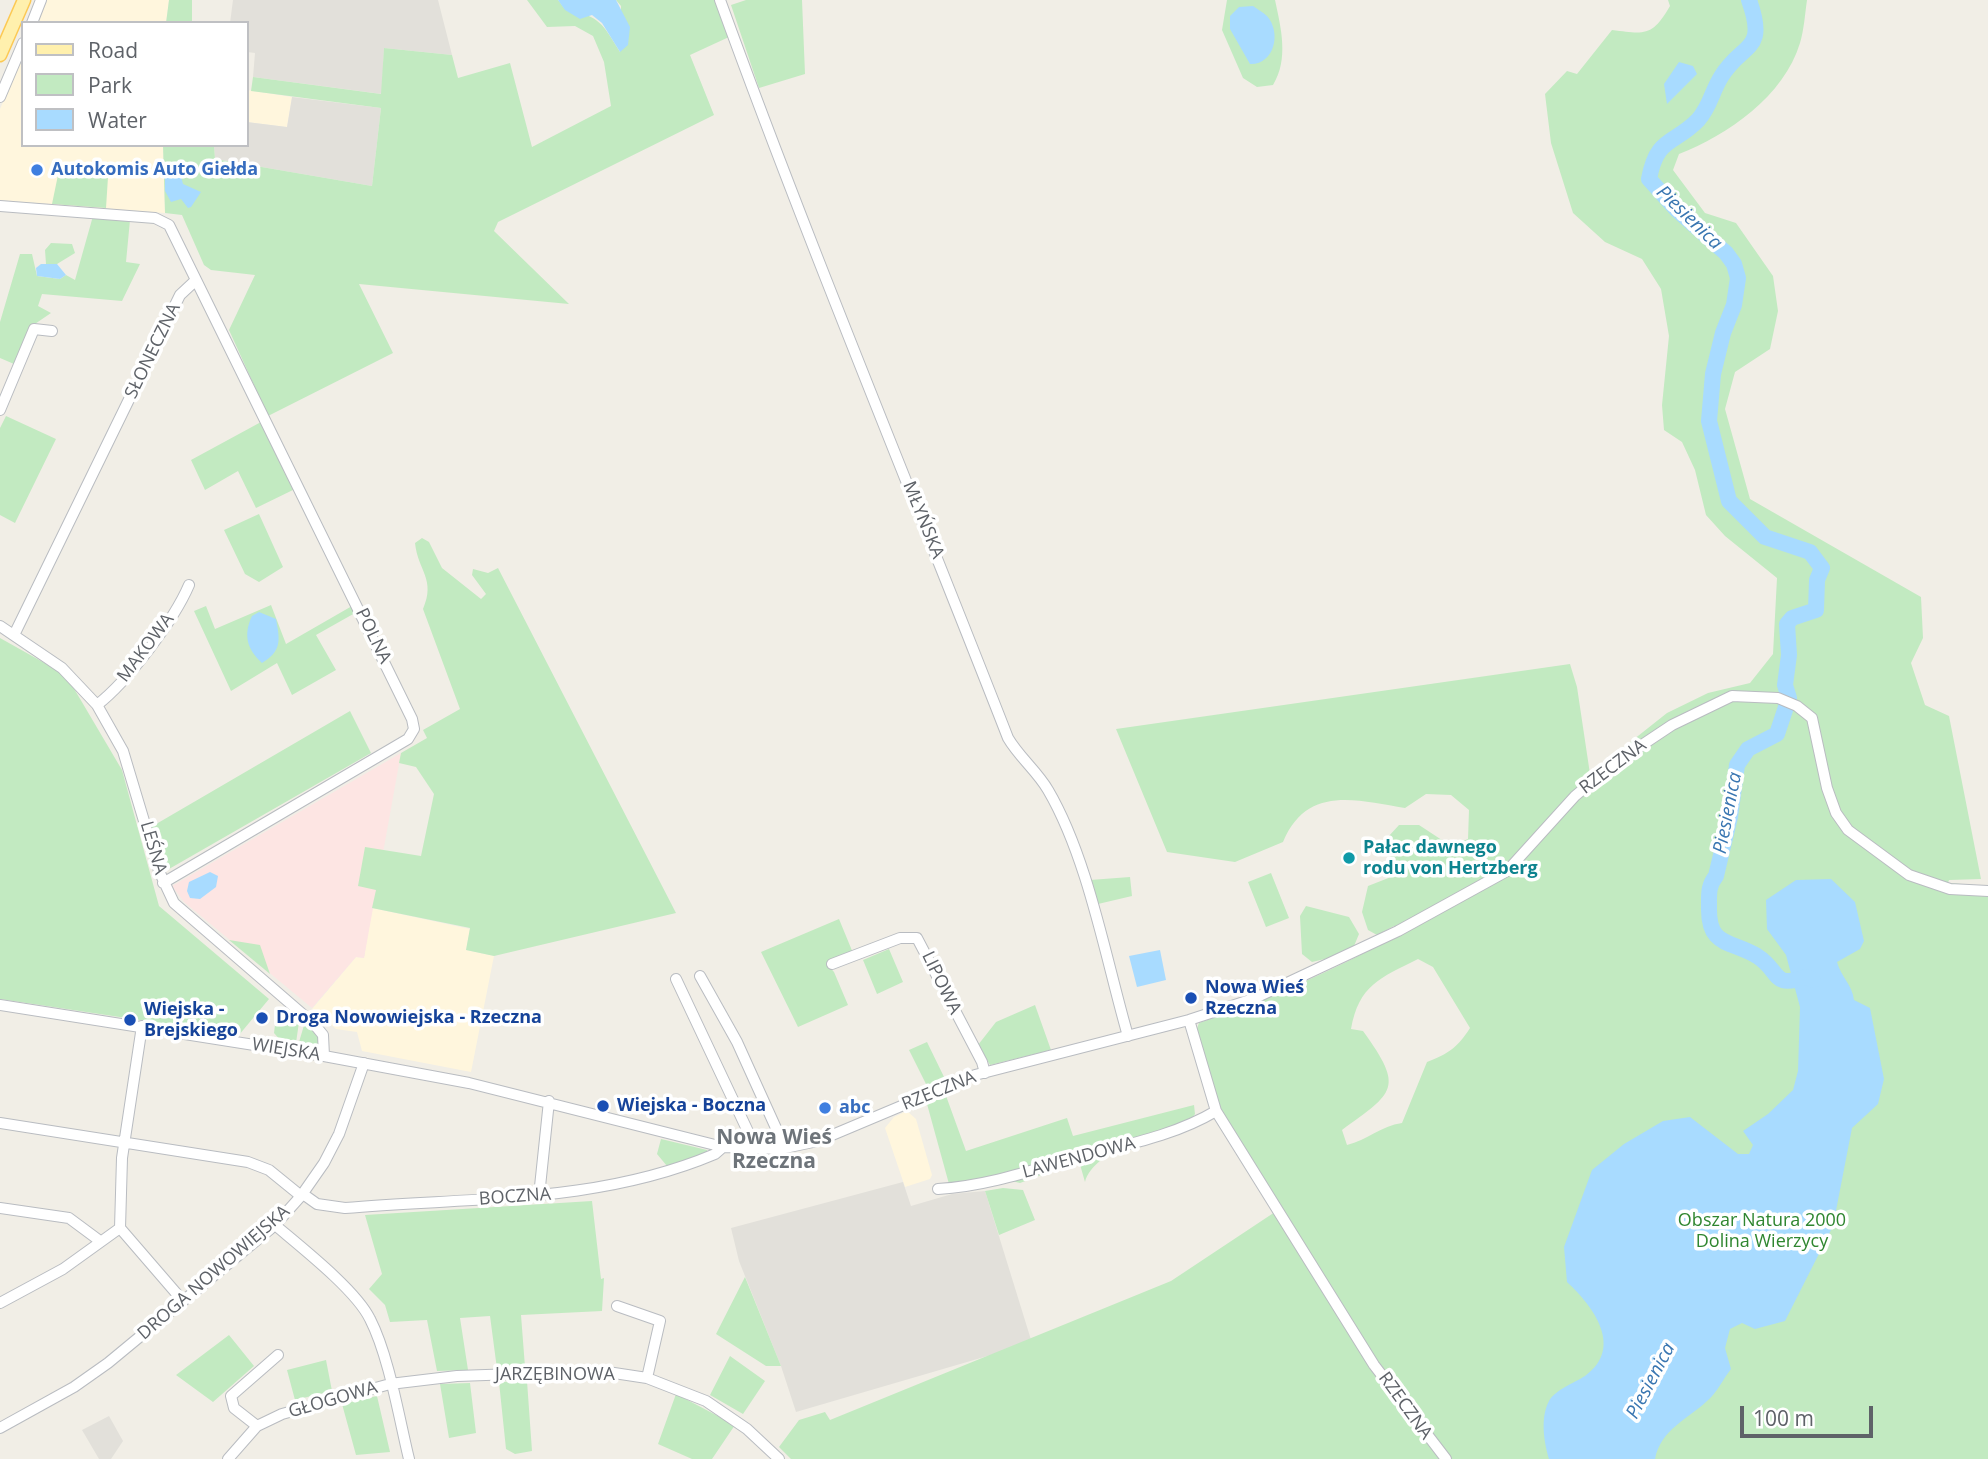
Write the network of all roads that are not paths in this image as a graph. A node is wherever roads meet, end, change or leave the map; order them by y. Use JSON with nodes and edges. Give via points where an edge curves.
{"nodes":[{"id":1,"x":24,"y":0,"type":"edge"},
{"id":2,"x":41,"y":0,"type":"edge"},
{"id":3,"x":720,"y":0,"type":"edge"},
{"id":4,"x":33,"y":21,"type":"edge"},
{"id":5,"x":21,"y":48,"type":"edge"},
{"id":6,"x":0,"y":55,"type":"edge"},
{"id":7,"x":0,"y":97,"type":"edge"},
{"id":8,"x":0,"y":206,"type":"edge"},
{"id":9,"x":195,"y":281,"type":"junction"},
{"id":10,"x":52,"y":331,"type":"dead end"},
{"id":11,"x":0,"y":410,"type":"edge"},
{"id":12,"x":189,"y":585,"type":"dead end"},
{"id":13,"x":0,"y":626,"type":"edge"},
{"id":14,"x":14,"y":635,"type":"junction"},
{"id":15,"x":97,"y":705,"type":"junction"},
{"id":16,"x":163,"y":883,"type":"junction"},
{"id":17,"x":1988,"y":891,"type":"edge"},
{"id":18,"x":832,"y":964,"type":"dead end"},
{"id":19,"x":700,"y":976,"type":"dead end"},
{"id":20,"x":676,"y":979,"type":"dead end"},
{"id":21,"x":0,"y":1005,"type":"edge"},
{"id":22,"x":1189,"y":1020,"type":"junction"},
{"id":23,"x":142,"y":1026,"type":"junction"},
{"id":24,"x":1128,"y":1036,"type":"junction"},
{"id":25,"x":324,"y":1056,"type":"junction"},
{"id":26,"x":364,"y":1063,"type":"junction"},
{"id":27,"x":985,"y":1073,"type":"junction"},
{"id":28,"x":549,"y":1101,"type":"junction"},
{"id":29,"x":1216,"y":1111,"type":"junction"},
{"id":30,"x":0,"y":1123,"type":"edge"},
{"id":31,"x":124,"y":1143,"type":"junction"},
{"id":32,"x":723,"y":1147,"type":"junction"},
{"id":33,"x":785,"y":1148,"type":"junction"},
{"id":34,"x":751,"y":1150,"type":"junction"},
{"id":35,"x":938,"y":1189,"type":"dead end"},
{"id":36,"x":302,"y":1195,"type":"junction"},
{"id":37,"x":539,"y":1196,"type":"junction"},
{"id":38,"x":0,"y":1208,"type":"edge"},
{"id":39,"x":275,"y":1225,"type":"junction"},
{"id":40,"x":120,"y":1228,"type":"junction"},
{"id":41,"x":100,"y":1241,"type":"junction"},
{"id":42,"x":183,"y":1301,"type":"junction"},
{"id":43,"x":0,"y":1303,"type":"edge"},
{"id":44,"x":617,"y":1306,"type":"dead end"},
{"id":45,"x":278,"y":1355,"type":"dead end"},
{"id":46,"x":647,"y":1378,"type":"junction"},
{"id":47,"x":390,"y":1384,"type":"junction"},
{"id":48,"x":257,"y":1426,"type":"junction"},
{"id":49,"x":0,"y":1428,"type":"edge"},
{"id":50,"x":228,"y":1459,"type":"edge"},
{"id":51,"x":409,"y":1459,"type":"edge"},
{"id":52,"x":779,"y":1459,"type":"edge"},
{"id":53,"x":1446,"y":1459,"type":"edge"}],
"edges":[{"from":1,"to":6,"type":"main road"},
{"from":2,"to":4,"type":"street"},
{"from":3,"to":24,"type":"street","name":"MŁYŃSKA","via":[[814,254],[857,351],[1008,738],[1048,789],[1059,812],[1103,940]]},
{"from":5,"to":7,"type":"street"},
{"from":8,"to":9,"type":"street","via":[[159,219],[178,237]]},
{"from":9,"to":14,"type":"street","name":"SŁONECZNA","via":[[180,295]]},
{"from":9,"to":16,"type":"street","name":"POLNA","via":[[364,618],[414,729],[408,739]]},
{"from":10,"to":11,"type":"street","via":[[34,328]]},
{"from":12,"to":15,"type":"street","name":"MAKOWA","via":[[143,655]]},
{"from":13,"to":14,"type":"street","name":"LEŚNA"},
{"from":14,"to":15,"type":"street","name":"LEŚNA","via":[[62,668]]},
{"from":15,"to":16,"type":"street","name":"LEŚNA","via":[[123,751]]},
{"from":16,"to":25,"type":"street","name":"LEŚNA","via":[[184,915],[314,1024],[323,1035]]},
{"from":17,"to":22,"type":"street","name":"RZECZNA","via":[[1950,889],[1909,875],[1848,830],[1827,788],[1812,718],[1777,698],[1732,696],[1672,725],[1612,765],[1575,796],[1507,870],[1398,931],[1288,983]]},
{"from":18,"to":27,"type":"street","name":"LIPOWA","via":[[900,938],[917,938]]},
{"from":19,"to":33,"type":"street","via":[[737,1042]]},
{"from":20,"to":34,"type":"street","via":[[752,1140]]},
{"from":21,"to":23,"type":"street","name":"WIEJSKA"},
{"from":22,"to":24,"type":"street","name":"RZECZNA"},
{"from":22,"to":29,"type":"street","name":"RZECZNA"},
{"from":23,"to":25,"type":"street","name":"WIEJSKA"},
{"from":23,"to":31,"type":"street"},
{"from":24,"to":27,"type":"street","name":"RZECZNA"},
{"from":25,"to":26,"type":"street","name":"WIEJSKA"},
{"from":26,"to":28,"type":"street","name":"RZECZNA"},
{"from":26,"to":36,"type":"street","name":"DROGA NOWOWIEJSKA","via":[[339,1134]]},
{"from":27,"to":33,"type":"street","name":"RZECZNA","via":[[832,1136]]},
{"from":28,"to":32,"type":"street","name":"RZECZNA"},
{"from":28,"to":37,"type":"street"},
{"from":29,"to":35,"type":"street","name":"LAWENDOWA","via":[[1196,1123],[1138,1142],[1002,1180]]},
{"from":29,"to":53,"type":"street","name":"RZECZNA","via":[[1374,1365]]},
{"from":30,"to":31,"type":"street","name":"BOCZNA"},
{"from":31,"to":36,"type":"street","name":"BOCZNA","via":[[255,1164]]},
{"from":31,"to":40,"type":"street"},
{"from":32,"to":34,"type":"street","name":"RZECZNA"},
{"from":32,"to":37,"type":"street","name":"BOCZNA","via":[[702,1160],[634,1182]]},
{"from":33,"to":34,"type":"street","name":"RZECZNA"},
{"from":36,"to":37,"type":"street","name":"BOCZNA","via":[[317,1204],[345,1208]]},
{"from":36,"to":39,"type":"street","name":"DROGA NOWOWIEJSKA"},
{"from":38,"to":41,"type":"street","via":[[69,1218]]},
{"from":39,"to":42,"type":"street","name":"DROGA NOWOWIEJSKA"},
{"from":39,"to":47,"type":"street","via":[[361,1305],[375,1331]]},
{"from":40,"to":41,"type":"street"},
{"from":40,"to":42,"type":"street"},
{"from":41,"to":43,"type":"street","via":[[63,1269]]},
{"from":42,"to":49,"type":"street","name":"DROGA NOWOWIEJSKA","via":[[91,1375]]},
{"from":44,"to":46,"type":"street","via":[[660,1321]]},
{"from":45,"to":48,"type":"street","via":[[231,1396],[234,1408]]},
{"from":46,"to":47,"type":"street","name":"JARZĘBINOWA","via":[[601,1371],[552,1372]]},
{"from":46,"to":52,"type":"street","name":"JARZĘBINOWA","via":[[725,1412]]},
{"from":47,"to":48,"type":"street","name":"GŁOGOWA","via":[[292,1410]]},
{"from":47,"to":51,"type":"street"},
{"from":48,"to":50,"type":"street"}]}
